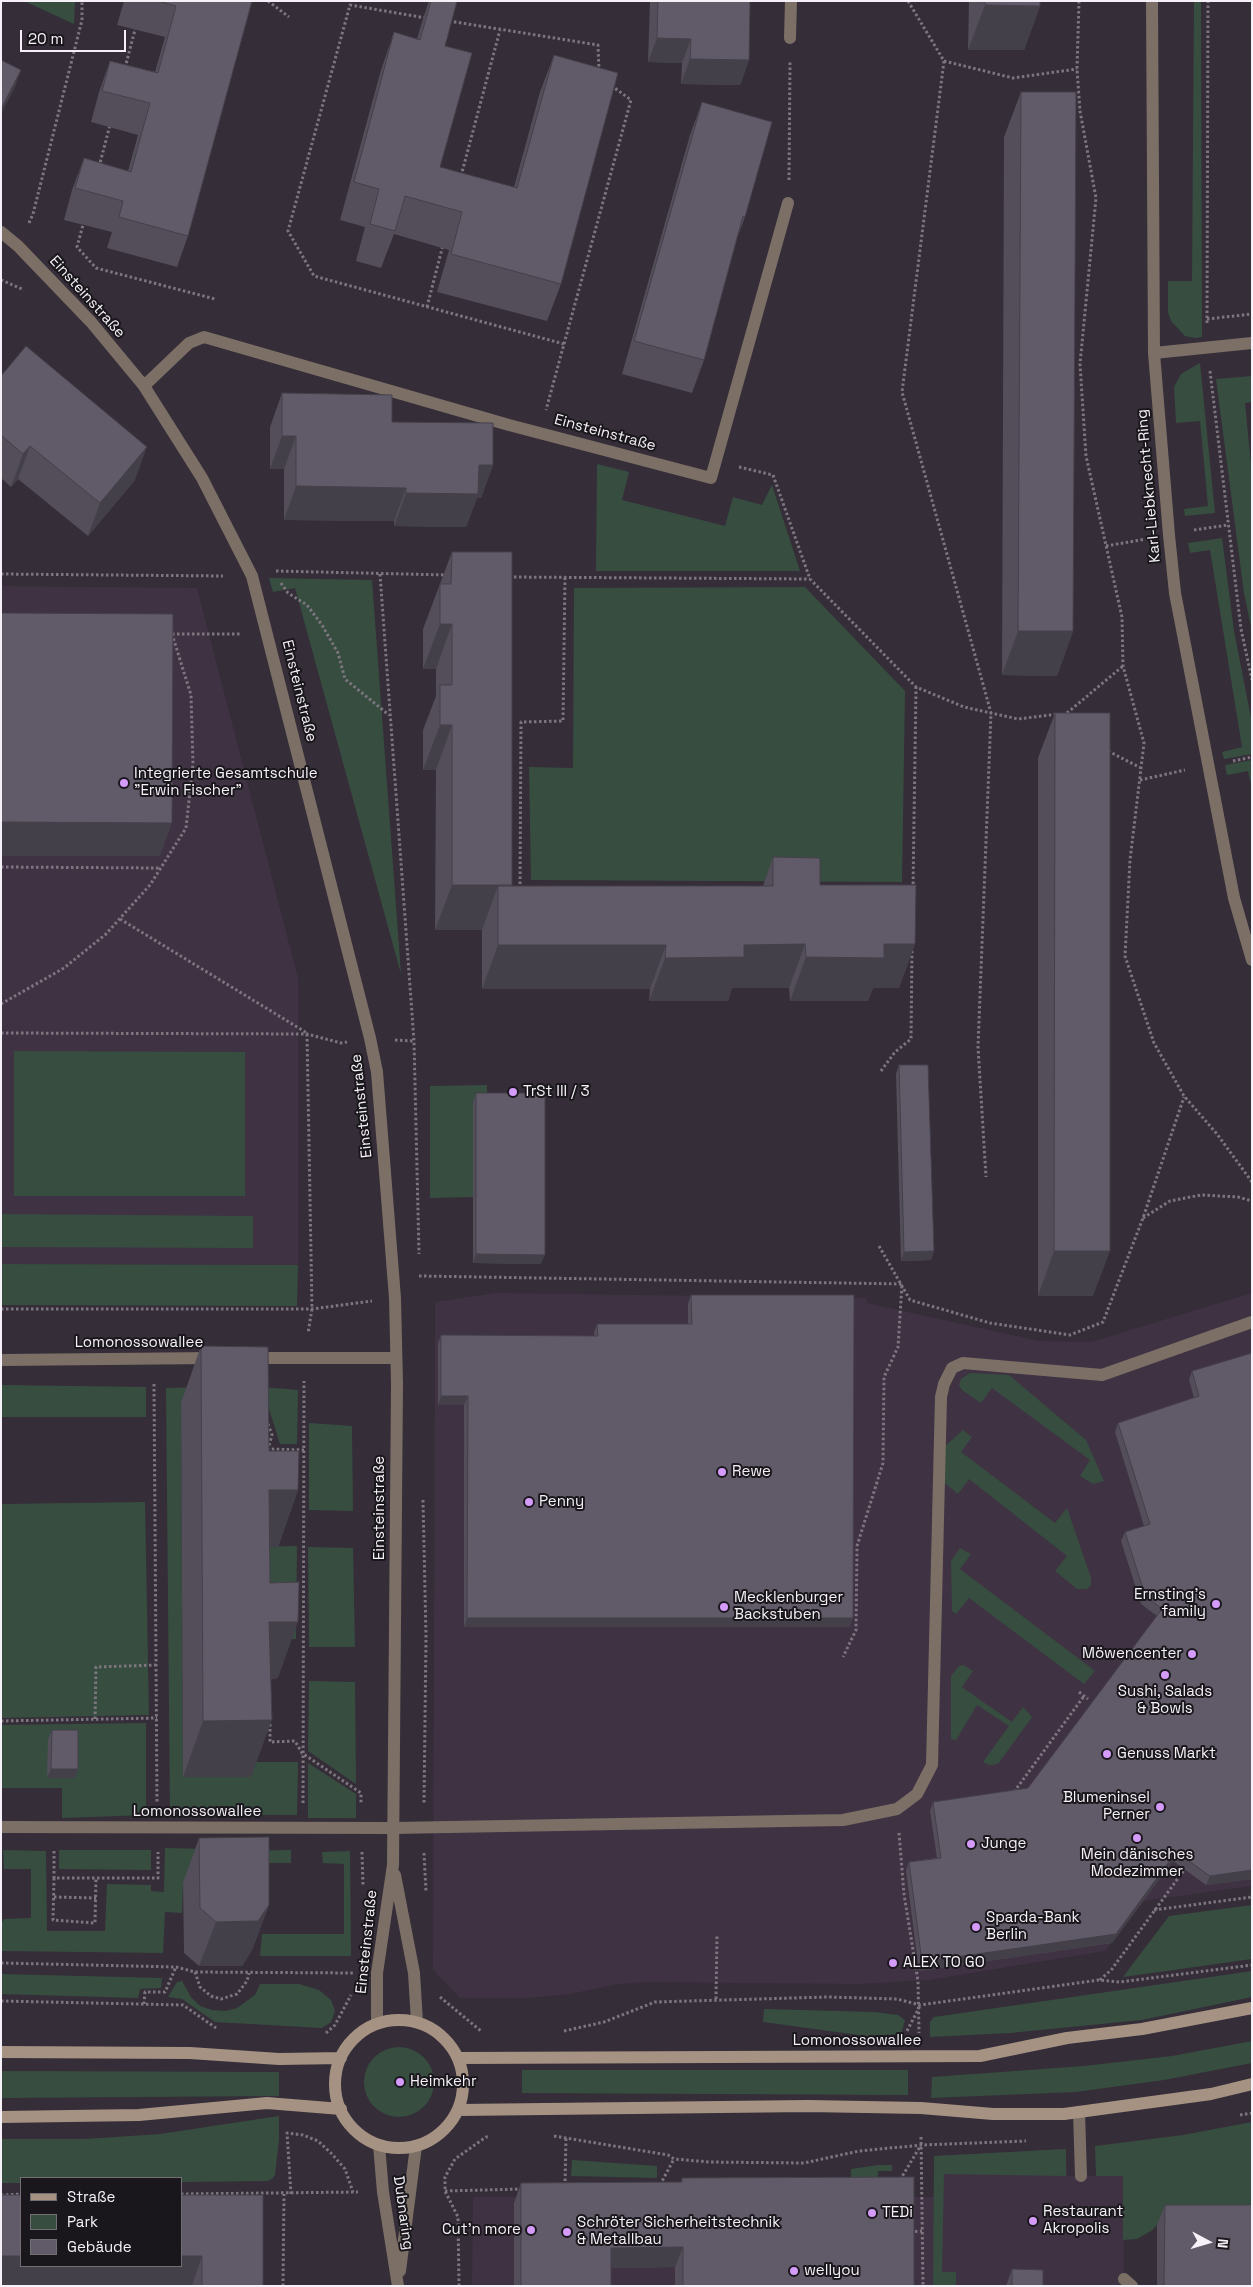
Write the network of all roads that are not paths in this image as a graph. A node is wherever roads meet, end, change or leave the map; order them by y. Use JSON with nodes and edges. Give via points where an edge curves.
{"nodes":[{"id":1,"x":791,"y":1,"type":"edge"},
{"id":2,"x":1152,"y":1,"type":"edge"},
{"id":3,"x":790,"y":38,"type":"road end"},
{"id":4,"x":788,"y":202,"type":"road end"},
{"id":5,"x":1,"y":232,"type":"edge"},
{"id":6,"x":1252,"y":343,"type":"edge"},
{"id":7,"x":1154,"y":354,"type":"junction"},
{"id":8,"x":144,"y":386,"type":"junction"},
{"id":9,"x":1252,"y":960,"type":"edge"},
{"id":10,"x":1252,"y":1322,"type":"edge"},
{"id":11,"x":396,"y":1358,"type":"junction"},
{"id":12,"x":1,"y":1360,"type":"edge"},
{"id":13,"x":1,"y":1827,"type":"edge"},
{"id":14,"x":393,"y":1828,"type":"junction"},
{"id":15,"x":393,"y":1865,"type":"junction"},
{"id":16,"x":1252,"y":2008,"type":"edge"},
{"id":17,"x":417,"y":2022,"type":"junction"},
{"id":18,"x":377,"y":2023,"type":"junction"},
{"id":19,"x":1,"y":2052,"type":"edge"},
{"id":20,"x":340,"y":2058,"type":"junction"},
{"id":21,"x":458,"y":2058,"type":"junction"},
{"id":22,"x":1252,"y":2084,"type":"edge"},
{"id":23,"x":340,"y":2109,"type":"junction"},
{"id":24,"x":458,"y":2110,"type":"junction"},
{"id":25,"x":1079,"y":2112,"type":"junction"},
{"id":26,"x":1,"y":2117,"type":"edge"},
{"id":27,"x":379,"y":2145,"type":"junction"},
{"id":28,"x":416,"y":2146,"type":"junction"},
{"id":29,"x":1081,"y":2176,"type":"dead end"},
{"id":30,"x":398,"y":2286,"type":"edge"}],
"edges":[{"from":1,"to":3,"type":"street"},
{"from":2,"to":7,"type":"street","name":"Karl-Liebknecht-Ring"},
{"from":4,"to":8,"type":"street","name":"Einsteinstraße","via":[[712,478],[539,433],[204,337],[189,343]]},
{"from":5,"to":8,"type":"street","name":"Einsteinstraße","via":[[91,322]]},
{"from":6,"to":7,"type":"street"},
{"from":7,"to":9,"type":"street","name":"Karl-Liebknecht-Ring","via":[[1175,593],[1234,898]]},
{"from":8,"to":11,"type":"street","name":"Einsteinstraße","via":[[202,478],[252,576],[377,1072],[395,1298]]},
{"from":10,"to":14,"type":"street","name":"Lomonossowallee","via":[[1102,1374],[963,1363],[952,1368],[941,1397],[932,1765],[917,1794],[897,1809],[843,1820]]},
{"from":11,"to":12,"type":"street","name":"Lomonossowallee"},
{"from":11,"to":14,"type":"street","name":"Einsteinstraße"},
{"from":13,"to":14,"type":"street","name":"Lomonossowallee"},
{"from":14,"to":15,"type":"street","name":"Einsteinstraße"},
{"from":15,"to":17,"type":"street","name":"Einsteinstraße","via":[[414,1973]]},
{"from":15,"to":18,"type":"street","name":"Einsteinstraße","via":[[377,1973]]},
{"from":16,"to":21,"type":"street","name":"Lomonossowallee","via":[[1142,2029],[1067,2038],[980,2056]]},
{"from":17,"to":18,"type":"street"},
{"from":17,"to":21,"type":"street","via":[[432,2028],[447,2041]]},
{"from":18,"to":20,"type":"street","via":[[349,2044]]},
{"from":19,"to":20,"type":"street"},
{"from":20,"to":23,"type":"street","via":[[336,2075]]},
{"from":21,"to":24,"type":"street","via":[[463,2084]]},
{"from":22,"to":25,"type":"street","via":[[1211,2094]]},
{"from":23,"to":26,"type":"street","via":[[267,2103],[139,2115]]},
{"from":23,"to":27,"type":"street","via":[[350,2125]]},
{"from":24,"to":25,"type":"street","via":[[736,2106],[902,2108],[993,2114]]},
{"from":24,"to":28,"type":"street","via":[[448,2126]]},
{"from":25,"to":29,"type":"street"},
{"from":27,"to":28,"type":"street"},
{"from":27,"to":30,"type":"street","name":"Dubnaring"},
{"from":28,"to":30,"type":"street","name":"Dubnaring"}]}
